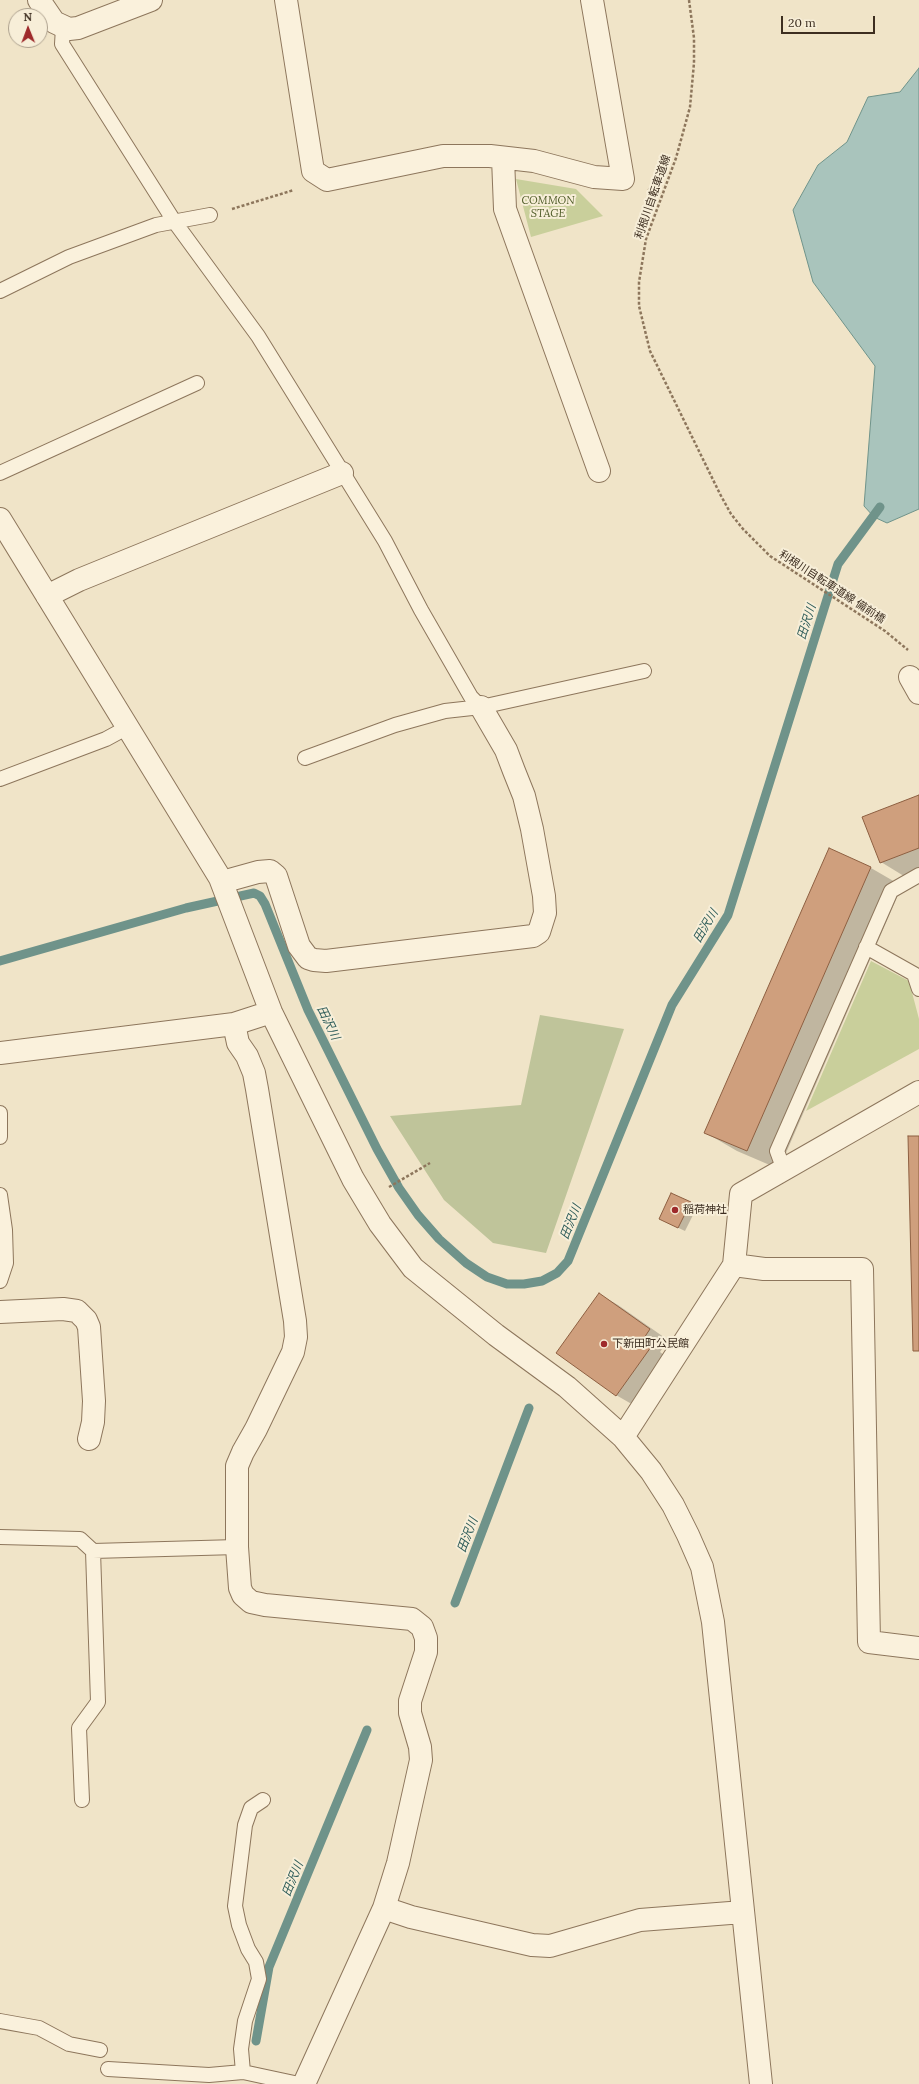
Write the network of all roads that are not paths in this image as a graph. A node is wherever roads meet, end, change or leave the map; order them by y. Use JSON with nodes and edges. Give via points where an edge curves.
{"nodes":[{"id":1,"x":38,"y":0,"type":"edge"},
{"id":2,"x":151,"y":0,"type":"edge"},
{"id":3,"x":286,"y":0,"type":"edge"},
{"id":4,"x":592,"y":0,"type":"edge"},
{"id":5,"x":64,"y":28,"type":"junction"},
{"id":6,"x":503,"y":158,"type":"junction"},
{"id":7,"x":210,"y":215,"type":"road end"},
{"id":8,"x":174,"y":221,"type":"junction"},
{"id":9,"x":0,"y":291,"type":"edge"},
{"id":10,"x":197,"y":383,"type":"dead end"},
{"id":11,"x":599,"y":471,"type":"dead end"},
{"id":12,"x":0,"y":473,"type":"edge"},
{"id":13,"x":342,"y":473,"type":"junction"},
{"id":14,"x":0,"y":519,"type":"edge"},
{"id":15,"x":47,"y":596,"type":"junction"},
{"id":16,"x":644,"y":671,"type":"dead end"},
{"id":17,"x":481,"y":707,"type":"junction"},
{"id":18,"x":128,"y":727,"type":"junction"},
{"id":19,"x":305,"y":758,"type":"dead end"},
{"id":20,"x":0,"y":778,"type":"edge"},
{"id":21,"x":919,"y":875,"type":"edge"},
{"id":22,"x":222,"y":882,"type":"junction"},
{"id":23,"x":866,"y":947,"type":"junction"},
{"id":24,"x":919,"y":989,"type":"edge"},
{"id":25,"x":271,"y":1012,"type":"junction"},
{"id":26,"x":234,"y":1024,"type":"junction"},
{"id":27,"x":0,"y":1053,"type":"edge"},
{"id":28,"x":919,"y":1092,"type":"edge"},
{"id":29,"x":0,"y":1113,"type":"edge"},
{"id":30,"x":0,"y":1137,"type":"edge"},
{"id":31,"x":784,"y":1170,"type":"junction"},
{"id":32,"x":0,"y":1195,"type":"edge"},
{"id":33,"x":734,"y":1265,"type":"junction"},
{"id":34,"x":0,"y":1281,"type":"edge"},
{"id":35,"x":0,"y":1312,"type":"edge"},
{"id":36,"x":623,"y":1436,"type":"junction"},
{"id":37,"x":88,"y":1439,"type":"dead end"},
{"id":38,"x":0,"y":1537,"type":"edge"},
{"id":39,"x":237,"y":1547,"type":"junction"},
{"id":40,"x":93,"y":1551,"type":"junction"},
{"id":41,"x":919,"y":1648,"type":"edge"},
{"id":42,"x":82,"y":1800,"type":"dead end"},
{"id":43,"x":264,"y":1800,"type":"dead end"},
{"id":44,"x":384,"y":1908,"type":"junction"},
{"id":45,"x":743,"y":1912,"type":"junction"},
{"id":46,"x":0,"y":2023,"type":"edge"},
{"id":47,"x":100,"y":2050,"type":"dead end"},
{"id":48,"x":108,"y":2069,"type":"dead end"},
{"id":49,"x":243,"y":2072,"type":"junction"},
{"id":50,"x":299,"y":2084,"type":"edge"},
{"id":51,"x":304,"y":2084,"type":"edge"},
{"id":52,"x":761,"y":2084,"type":"edge"}],
"edges":[{"from":1,"to":5,"type":"street","via":[[54,22]]},
{"from":2,"to":5,"type":"street","via":[[78,28]]},
{"from":3,"to":6,"type":"street","via":[[313,171],[327,180],[443,156]]},
{"from":4,"to":6,"type":"street","via":[[623,179],[594,176],[534,161]]},
{"from":5,"to":8,"type":"lane","via":[[62,44]]},
{"from":6,"to":11,"type":"street","via":[[505,209]]},
{"from":7,"to":8,"type":"lane"},
{"from":8,"to":9,"type":"lane","via":[[156,225],[69,257]]},
{"from":8,"to":13,"type":"lane","via":[[258,336]]},
{"from":10,"to":12,"type":"lane"},
{"from":13,"to":15,"type":"street","via":[[79,580]]},
{"from":13,"to":17,"type":"lane","via":[[384,540],[471,697]]},
{"from":14,"to":15,"type":"street"},
{"from":15,"to":18,"type":"street"},
{"from":16,"to":17,"type":"lane"},
{"from":17,"to":19,"type":"lane","via":[[445,711],[395,725]]},
{"from":17,"to":22,"type":"street","via":[[495,730],[524,796],[544,896],[544,913],[539,932],[533,936],[326,961],[314,960],[308,958],[299,946],[276,876],[270,871],[258,872]]},
{"from":18,"to":20,"type":"lane","via":[[106,739]]},
{"from":18,"to":22,"type":"street"},
{"from":21,"to":23,"type":"lane","via":[[891,891]]},
{"from":22,"to":25,"type":"street"},
{"from":23,"to":24,"type":"lane","via":[[914,974]]},
{"from":23,"to":31,"type":"lane","via":[[777,1151]]},
{"from":25,"to":26,"type":"street"},
{"from":25,"to":36,"type":"street","via":[[353,1179],[380,1224],[413,1268],[496,1335],[567,1387]]},
{"from":26,"to":27,"type":"street"},
{"from":26,"to":39,"type":"street","via":[[238,1043],[254,1073],[296,1321],[293,1352],[238,1466]]},
{"from":28,"to":31,"type":"street"},
{"from":29,"to":30,"type":"lane"},
{"from":31,"to":33,"type":"street","via":[[741,1194]]},
{"from":32,"to":34,"type":"lane","via":[[6,1263]]},
{"from":33,"to":36,"type":"street"},
{"from":33,"to":41,"type":"street","via":[[764,1269],[862,1269],[868,1642]]},
{"from":35,"to":37,"type":"street","via":[[63,1309],[77,1311],[86,1320],[90,1327],[94,1400],[93,1422]]},
{"from":36,"to":45,"type":"street","via":[[651,1471],[673,1505],[702,1567],[713,1622]]},
{"from":38,"to":40,"type":"lane","via":[[80,1539]]},
{"from":39,"to":40,"type":"lane"},
{"from":39,"to":44,"type":"street","via":[[240,1588],[251,1602],[412,1619],[422,1627],[426,1638],[426,1652],[410,1701],[410,1713],[421,1760],[398,1863]]},
{"from":40,"to":42,"type":"lane","via":[[98,1702],[79,1728]]},
{"from":43,"to":49,"type":"lane","via":[[251,1808],[245,1825],[236,1906],[239,1925],[256,1962],[259,1979],[245,2021],[241,2048]]},
{"from":44,"to":45,"type":"street","via":[[525,1943],[550,1946],[640,1920]]},
{"from":44,"to":51,"type":"street"},
{"from":45,"to":52,"type":"street"},
{"from":46,"to":47,"type":"lane","via":[[40,2028],[69,2044]]},
{"from":48,"to":49,"type":"lane","via":[[209,2075]]},
{"from":49,"to":50,"type":"lane"}]}
